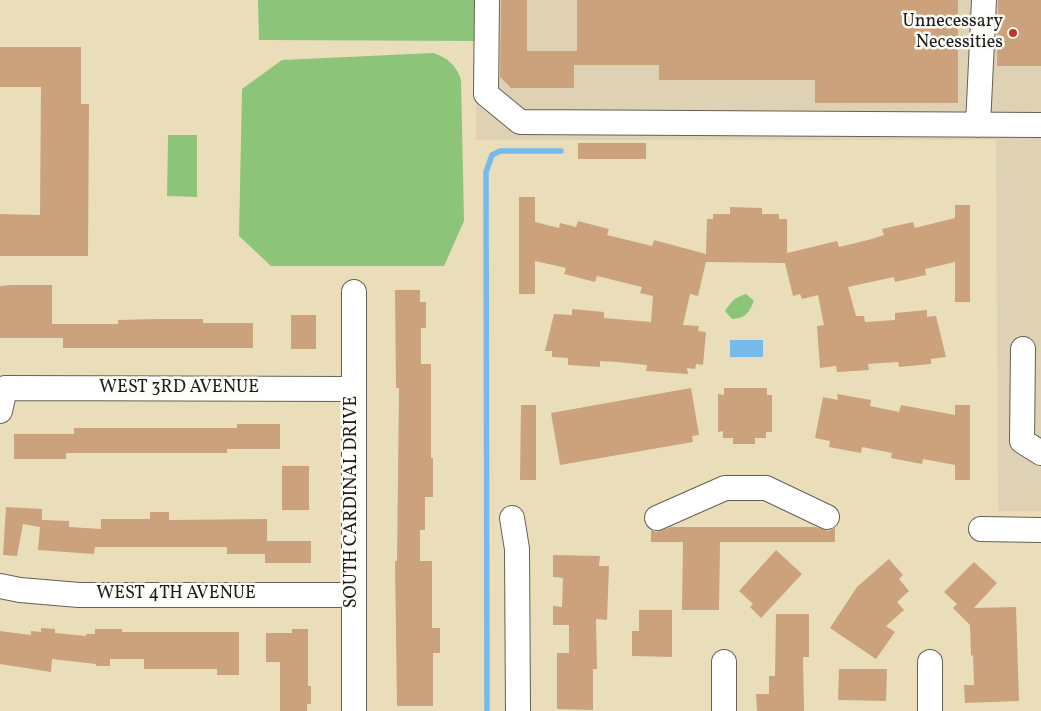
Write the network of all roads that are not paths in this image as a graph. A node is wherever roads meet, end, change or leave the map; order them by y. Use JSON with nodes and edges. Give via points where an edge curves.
{"nodes":[{"id":1,"x":487,"y":0,"type":"edge"},
{"id":2,"x":984,"y":0,"type":"edge"},
{"id":3,"x":978,"y":125,"type":"junction"},
{"id":4,"x":1041,"y":125,"type":"edge"},
{"id":5,"x":354,"y":292,"type":"dead end"},
{"id":6,"x":1023,"y":349,"type":"dead end"},
{"id":7,"x":353,"y":389,"type":"junction"},
{"id":8,"x":0,"y":412,"type":"edge"},
{"id":9,"x":1041,"y":453,"type":"edge"},
{"id":10,"x":826,"y":517,"type":"dead end"},
{"id":11,"x":512,"y":518,"type":"dead end"},
{"id":12,"x":657,"y":518,"type":"dead end"},
{"id":13,"x":981,"y":530,"type":"dead end"},
{"id":14,"x":1041,"y":530,"type":"edge"},
{"id":15,"x":0,"y":586,"type":"edge"},
{"id":16,"x":354,"y":595,"type":"junction"},
{"id":17,"x":724,"y":662,"type":"dead end"},
{"id":18,"x":930,"y":662,"type":"dead end"},
{"id":19,"x":354,"y":711,"type":"edge"},
{"id":20,"x":518,"y":711,"type":"edge"},
{"id":21,"x":724,"y":711,"type":"edge"},
{"id":22,"x":930,"y":711,"type":"edge"}],
"edges":[{"from":1,"to":3,"type":"street","via":[[486,94],[520,122]]},
{"from":2,"to":3,"type":"street"},
{"from":3,"to":4,"type":"street"},
{"from":5,"to":7,"type":"street","name":"SOUTH CARDINAL DRIVE"},
{"from":6,"to":9,"type":"street","via":[[1022,441]]},
{"from":7,"to":8,"type":"street","name":"WEST 3RD AVENUE","via":[[5,388]]},
{"from":7,"to":16,"type":"street","name":"SOUTH CARDINAL DRIVE"},
{"from":10,"to":12,"type":"street","via":[[766,488],[725,488]]},
{"from":11,"to":20,"type":"street","via":[[518,549]]},
{"from":13,"to":14,"type":"street"},
{"from":15,"to":16,"type":"street","name":"WEST 4TH AVENUE","via":[[79,595]]},
{"from":16,"to":19,"type":"street","name":"SOUTH CARDINAL DRIVE"},
{"from":17,"to":21,"type":"street"},
{"from":18,"to":22,"type":"street"}]}
